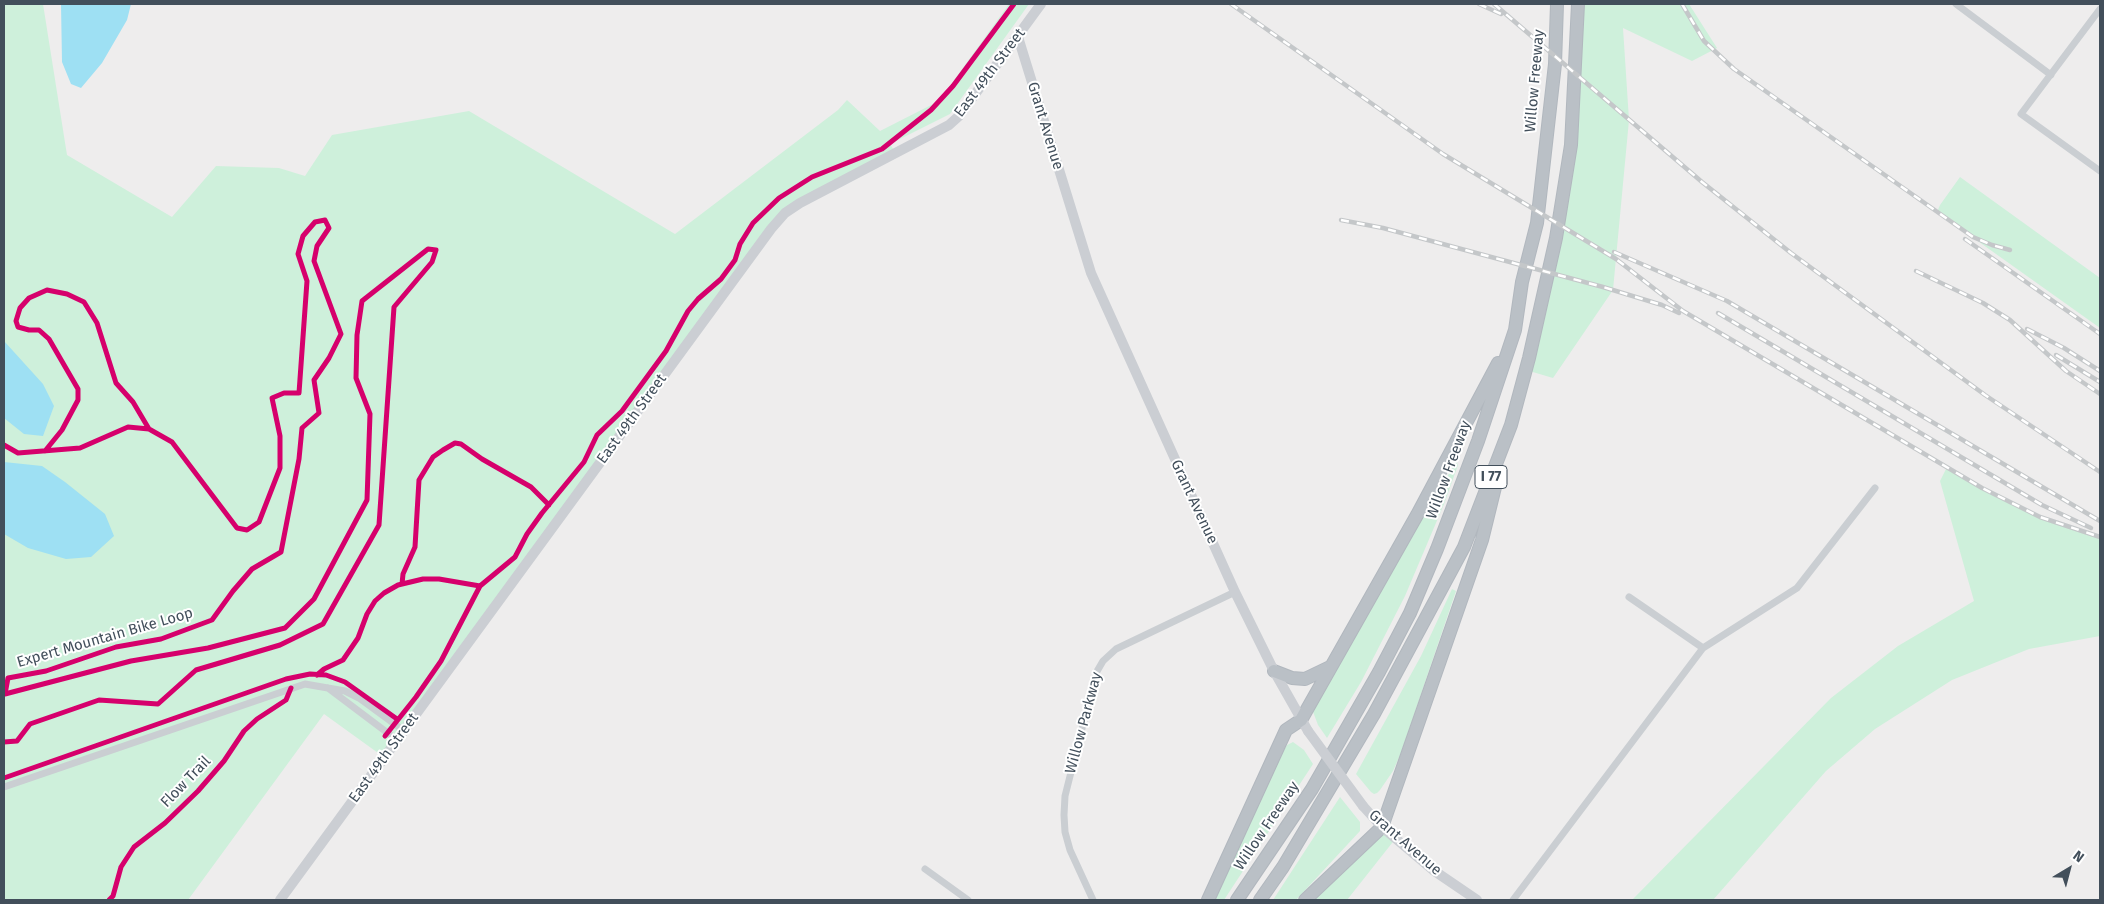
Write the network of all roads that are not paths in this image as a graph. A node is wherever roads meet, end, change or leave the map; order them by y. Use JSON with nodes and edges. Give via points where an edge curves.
{"nodes":[{"id":1,"x":1041,"y":4,"type":"edge"},
{"id":2,"x":1557,"y":4,"type":"edge"},
{"id":3,"x":1578,"y":4,"type":"edge"},
{"id":4,"x":1956,"y":4,"type":"edge"},
{"id":5,"x":2100,"y":9,"type":"edge"},
{"id":6,"x":1018,"y":37,"type":"junction"},
{"id":7,"x":2051,"y":75,"type":"junction"},
{"id":8,"x":2100,"y":171,"type":"edge"},
{"id":9,"x":1515,"y":330,"type":"junction"},
{"id":10,"x":1511,"y":425,"type":"junction"},
{"id":11,"x":1875,"y":488,"type":"dead end"},
{"id":12,"x":1235,"y":592,"type":"junction"},
{"id":13,"x":1629,"y":597,"type":"dead end"},
{"id":14,"x":1704,"y":648,"type":"junction"},
{"id":15,"x":1330,"y":667,"type":"junction"},
{"id":16,"x":1274,"y":671,"type":"junction"},
{"id":17,"x":1304,"y":726,"type":"junction"},
{"id":18,"x":401,"y":736,"type":"junction"},
{"id":19,"x":4,"y":787,"type":"edge"},
{"id":20,"x":1382,"y":827,"type":"junction"},
{"id":21,"x":924,"y":869,"type":"dead end"},
{"id":22,"x":280,"y":900,"type":"edge"},
{"id":23,"x":968,"y":900,"type":"edge"},
{"id":24,"x":1093,"y":900,"type":"edge"},
{"id":25,"x":1208,"y":900,"type":"edge"},
{"id":26,"x":1237,"y":900,"type":"edge"},
{"id":27,"x":1260,"y":900,"type":"edge"},
{"id":28,"x":1305,"y":900,"type":"edge"},
{"id":29,"x":1477,"y":900,"type":"edge"},
{"id":30,"x":1513,"y":900,"type":"edge"}],
"edges":[{"from":1,"to":6,"type":"street","name":"East 49th Street"},
{"from":2,"to":9,"type":"highway","name":"Willow Freeway","number":"I 77","via":[[1555,64],[1537,223],[1522,282]]},
{"from":3,"to":10,"type":"highway","number":"I 77","via":[[1571,145],[1556,238]]},
{"from":4,"to":7,"type":"street"},
{"from":5,"to":7,"type":"street"},
{"from":6,"to":12,"type":"street","name":"Grant Avenue","via":[[1091,273]]},
{"from":6,"to":18,"type":"street","name":"East 49th Street","via":[[949,125],[785,213]]},
{"from":7,"to":8,"type":"street","via":[[2021,114]]},
{"from":9,"to":15,"type":"highway","via":[[1417,515]]},
{"from":9,"to":26,"type":"highway","name":"Willow Freeway","number":"I 77","via":[[1478,440],[1410,613],[1312,789]]},
{"from":10,"to":20,"type":"highway","via":[[1482,540]]},
{"from":10,"to":27,"type":"highway","number":"I 77","via":[[1464,547],[1374,714]]},
{"from":11,"to":14,"type":"street","via":[[1798,588]]},
{"from":12,"to":16,"type":"street","name":"Grant Avenue"},
{"from":12,"to":24,"type":"street","name":"Willow Parkway","via":[[1116,649],[1096,672],[1065,796],[1064,815],[1070,850]]},
{"from":13,"to":14,"type":"street"},
{"from":14,"to":30,"type":"street"},
{"from":15,"to":16,"type":"highway","via":[[1305,678],[1292,678]]},
{"from":15,"to":17,"type":"highway"},
{"from":16,"to":17,"type":"street","name":"Grant Avenue"},
{"from":17,"to":20,"type":"street","name":"Grant Avenue","bridge":true},
{"from":17,"to":25,"type":"highway","via":[[1286,730]]},
{"from":18,"to":19,"type":"street","via":[[359,698],[345,691],[305,684]]},
{"from":18,"to":22,"type":"street","name":"East 49th Street"},
{"from":20,"to":28,"type":"highway"},
{"from":20,"to":29,"type":"street","name":"Grant Avenue","via":[[1433,870]]},
{"from":21,"to":23,"type":"street"}]}
